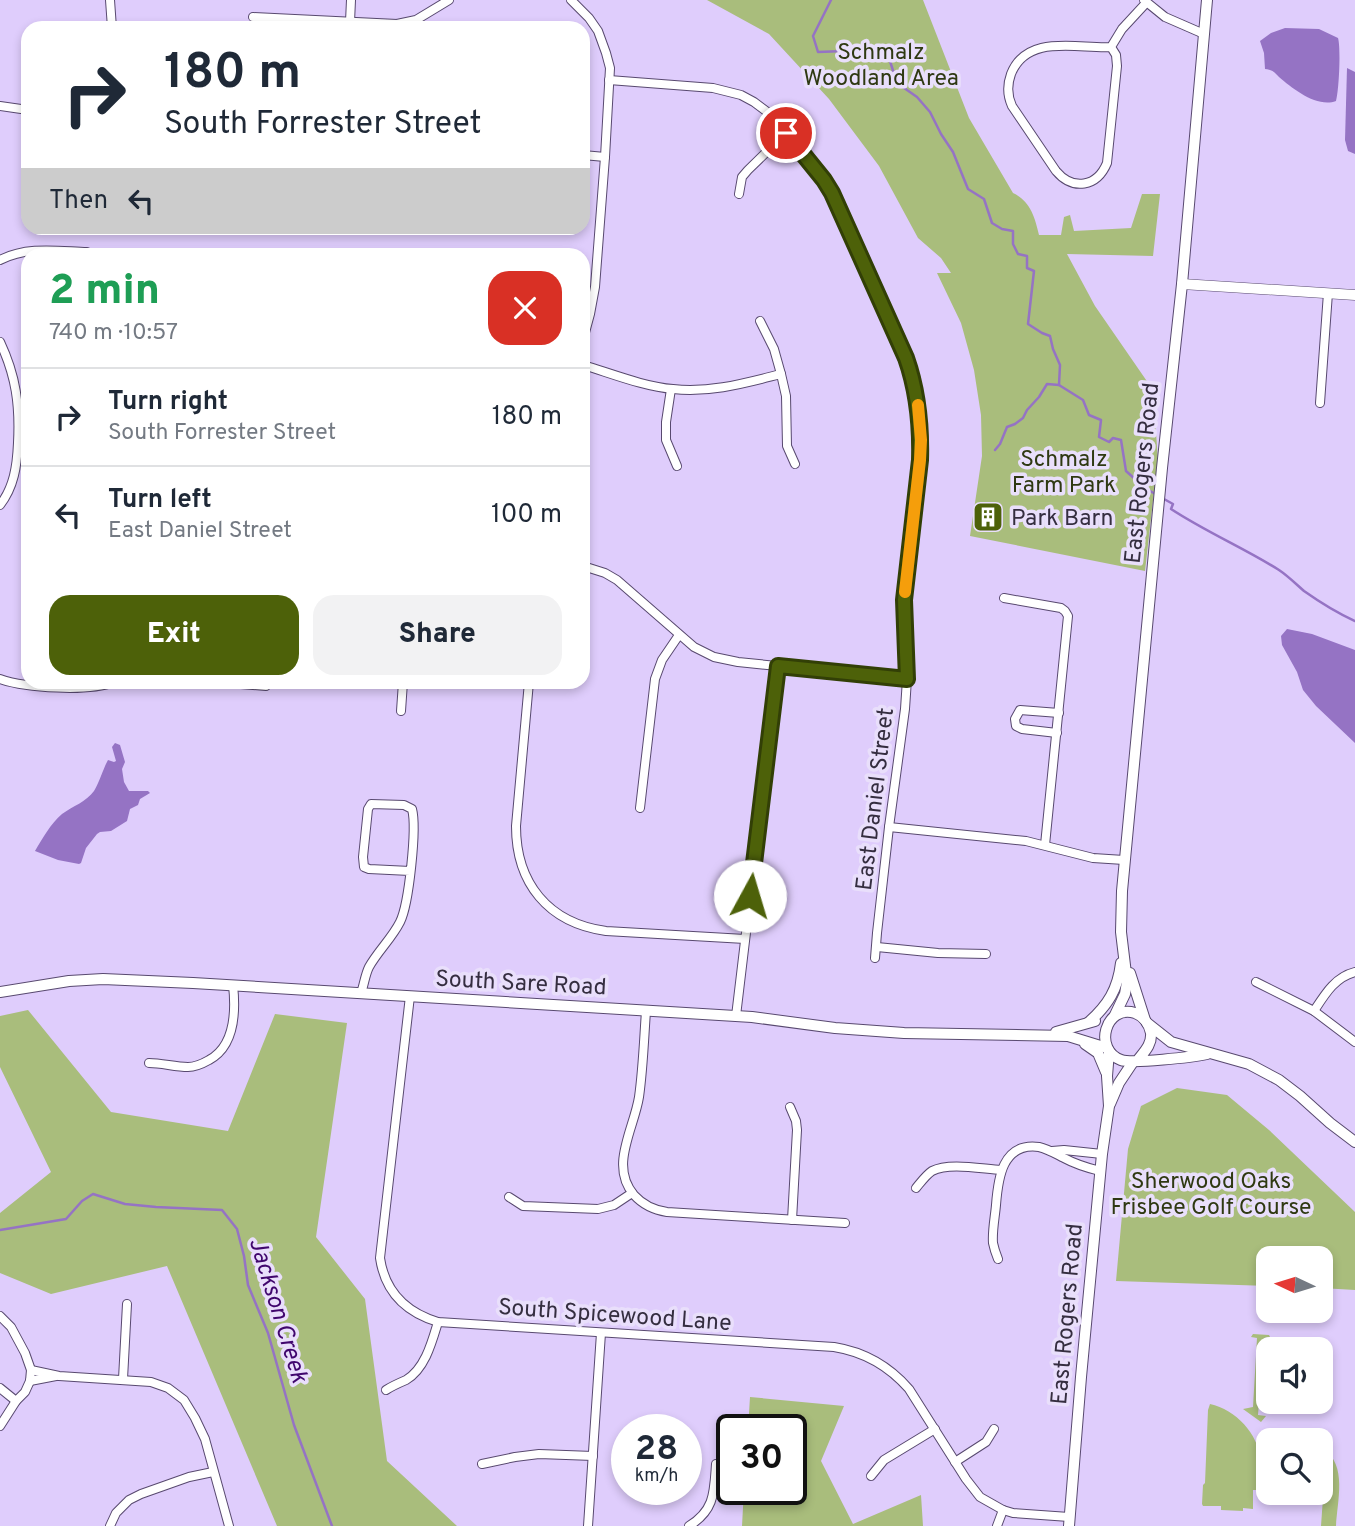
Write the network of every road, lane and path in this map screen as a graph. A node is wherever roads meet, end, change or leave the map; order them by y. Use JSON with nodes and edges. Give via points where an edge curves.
{"nodes":[{"id":1,"x":110,"y":0,"type":"edge"},
{"id":2,"x":351,"y":0,"type":"edge"},
{"id":3,"x":449,"y":0,"type":"edge"},
{"id":4,"x":571,"y":0,"type":"edge"},
{"id":5,"x":1207,"y":0,"type":"edge"},
{"id":6,"x":1145,"y":1,"type":"edge"},
{"id":7,"x":253,"y":17,"type":"dead end"},
{"id":8,"x":112,"y":21,"type":"edge"},
{"id":9,"x":331,"y":21,"type":"edge"},
{"id":10,"x":350,"y":21,"type":"edge"},
{"id":11,"x":410,"y":21,"type":"edge"},
{"id":12,"x":1204,"y":34,"type":"junction"},
{"id":13,"x":1111,"y":47,"type":"junction"},
{"id":14,"x":610,"y":80,"type":"junction"},
{"id":15,"x":0,"y":106,"type":"edge"},
{"id":16,"x":21,"y":109,"type":"edge"},
{"id":17,"x":786,"y":133,"type":"junction"},
{"id":18,"x":590,"y":156,"type":"edge"},
{"id":19,"x":605,"y":157,"type":"junction"},
{"id":20,"x":739,"y":194,"type":"dead end"},
{"id":21,"x":21,"y":253,"type":"edge"},
{"id":22,"x":0,"y":260,"type":"edge"},
{"id":23,"x":1182,"y":284,"type":"junction"},
{"id":24,"x":1328,"y":293,"type":"junction"},
{"id":25,"x":1355,"y":295,"type":"edge"},
{"id":26,"x":590,"y":311,"type":"edge"},
{"id":27,"x":760,"y":321,"type":"dead end"},
{"id":28,"x":0,"y":342,"type":"edge"},
{"id":29,"x":590,"y":367,"type":"edge"},
{"id":30,"x":781,"y":374,"type":"junction"},
{"id":31,"x":671,"y":389,"type":"junction"},
{"id":32,"x":21,"y":396,"type":"edge"},
{"id":33,"x":1320,"y":403,"type":"dead end"},
{"id":34,"x":21,"y":426,"type":"edge"},
{"id":35,"x":795,"y":464,"type":"dead end"},
{"id":36,"x":677,"y":466,"type":"dead end"},
{"id":37,"x":0,"y":505,"type":"edge"},
{"id":38,"x":590,"y":568,"type":"edge"},
{"id":39,"x":1003,"y":598,"type":"dead end"},
{"id":40,"x":679,"y":635,"type":"junction"},
{"id":41,"x":778,"y":666,"type":"junction"},
{"id":42,"x":0,"y":679,"type":"edge"},
{"id":43,"x":907,"y":679,"type":"junction"},
{"id":44,"x":21,"y":684,"type":"edge"},
{"id":45,"x":403,"y":689,"type":"edge"},
{"id":46,"x":527,"y":689,"type":"edge"},
{"id":47,"x":401,"y":711,"type":"dead end"},
{"id":48,"x":1059,"y":713,"type":"junction"},
{"id":49,"x":1057,"y":733,"type":"junction"},
{"id":50,"x":640,"y":808,"type":"dead end"},
{"id":51,"x":889,"y":827,"type":"junction"},
{"id":52,"x":1045,"y":845,"type":"junction"},
{"id":53,"x":1125,"y":860,"type":"junction"},
{"id":54,"x":410,"y":871,"type":"junction"},
{"id":55,"x":1121,"y":932,"type":"junction"},
{"id":56,"x":746,"y":939,"type":"junction"},
{"id":57,"x":877,"y":947,"type":"junction"},
{"id":58,"x":1124,"y":950,"type":"junction"},
{"id":59,"x":986,"y":954,"type":"dead end"},
{"id":60,"x":876,"y":958,"type":"dead end"},
{"id":61,"x":1355,"y":972,"type":"edge"},
{"id":62,"x":1256,"y":982,"type":"dead end"},
{"id":63,"x":233,"y":985,"type":"junction"},
{"id":64,"x":0,"y":992,"type":"edge"},
{"id":65,"x":361,"y":993,"type":"junction"},
{"id":66,"x":410,"y":996,"type":"junction"},
{"id":67,"x":646,"y":1010,"type":"junction"},
{"id":68,"x":1314,"y":1011,"type":"junction"},
{"id":69,"x":736,"y":1016,"type":"junction"},
{"id":70,"x":1113,"y":1017,"type":"junction"},
{"id":71,"x":1089,"y":1022,"type":"junction"},
{"id":72,"x":1146,"y":1022,"type":"junction"},
{"id":73,"x":1040,"y":1035,"type":"junction"},
{"id":74,"x":1073,"y":1038,"type":"junction"},
{"id":75,"x":1355,"y":1042,"type":"edge"},
{"id":76,"x":1108,"y":1049,"type":"junction"},
{"id":77,"x":1209,"y":1054,"type":"junction"},
{"id":78,"x":1135,"y":1061,"type":"junction"},
{"id":79,"x":149,"y":1063,"type":"dead end"},
{"id":80,"x":1107,"y":1076,"type":"junction"},
{"id":81,"x":1109,"y":1106,"type":"junction"},
{"id":82,"x":790,"y":1107,"type":"dead end"},
{"id":83,"x":1330,"y":1123,"type":"junction"},
{"id":84,"x":1355,"y":1142,"type":"edge"},
{"id":85,"x":1052,"y":1151,"type":"junction"},
{"id":86,"x":1355,"y":1151,"type":"edge"},
{"id":87,"x":1102,"y":1154,"type":"junction"},
{"id":88,"x":1001,"y":1170,"type":"junction"},
{"id":89,"x":1100,"y":1171,"type":"junction"},
{"id":90,"x":916,"y":1188,"type":"dead end"},
{"id":91,"x":632,"y":1193,"type":"junction"},
{"id":92,"x":509,"y":1197,"type":"dead end"},
{"id":93,"x":792,"y":1220,"type":"junction"},
{"id":94,"x":845,"y":1223,"type":"dead end"},
{"id":95,"x":998,"y":1259,"type":"dead end"},
{"id":96,"x":127,"y":1304,"type":"dead end"},
{"id":97,"x":0,"y":1316,"type":"edge"},
{"id":98,"x":438,"y":1322,"type":"junction"},
{"id":99,"x":601,"y":1332,"type":"junction"},
{"id":100,"x":31,"y":1370,"type":"junction"},
{"id":101,"x":59,"y":1376,"type":"junction"},
{"id":102,"x":123,"y":1379,"type":"junction"},
{"id":103,"x":30,"y":1381,"type":"junction"},
{"id":104,"x":0,"y":1388,"type":"edge"},
{"id":105,"x":386,"y":1390,"type":"dead end"},
{"id":106,"x":16,"y":1401,"type":"junction"},
{"id":107,"x":0,"y":1426,"type":"edge"},
{"id":108,"x":935,"y":1429,"type":"junction"},
{"id":109,"x":994,"y":1429,"type":"dead end"},
{"id":110,"x":593,"y":1456,"type":"junction"},
{"id":111,"x":955,"y":1462,"type":"junction"},
{"id":112,"x":482,"y":1464,"type":"dead end"},
{"id":113,"x":716,"y":1464,"type":"dead end"},
{"id":114,"x":214,"y":1472,"type":"junction"},
{"id":115,"x":871,"y":1476,"type":"dead end"},
{"id":116,"x":1003,"y":1510,"type":"junction"},
{"id":117,"x":1069,"y":1522,"type":"edge"},
{"id":118,"x":110,"y":1526,"type":"edge"},
{"id":119,"x":229,"y":1526,"type":"edge"},
{"id":120,"x":588,"y":1526,"type":"edge"},
{"id":121,"x":689,"y":1526,"type":"edge"},
{"id":122,"x":997,"y":1526,"type":"edge"}],
"edges":[{"from":1,"to":8,"type":"street"},
{"from":2,"to":10,"type":"street"},
{"from":3,"to":11,"type":"street"},
{"from":4,"to":14,"type":"street","via":[[598,31],[609,61]]},
{"from":5,"to":12,"type":"main road","name":"East Rogers Road"},
{"from":6,"to":12,"type":"street","via":[[1165,18]]},
{"from":6,"to":13,"type":"street"},
{"from":7,"to":9,"type":"street"},
{"from":12,"to":23,"type":"main road","name":"East Rogers Road"},
{"from":13,"to":13,"type":"street","via":[[1042,46],[1024,57],[1011,75],[1008,93],[1013,106],[1056,172],[1072,183],[1096,179],[1107,163],[1117,66]]},
{"from":14,"to":17,"type":"street","name":"East Daniel Street","via":[[727,91],[754,102]]},
{"from":14,"to":19,"type":"street"},
{"from":15,"to":16,"type":"street"},
{"from":17,"to":20,"type":"street","via":[[742,177]]},
{"from":17,"to":43,"type":"street","name":"East Daniel Street","via":[[832,193],[913,379],[921,440],[904,600]]},
{"from":18,"to":19,"type":"street"},
{"from":19,"to":26,"type":"street"},
{"from":21,"to":22,"type":"street"},
{"from":23,"to":24,"type":"street"},
{"from":23,"to":53,"type":"main road","name":"East Rogers Road"},
{"from":24,"to":25,"type":"street"},
{"from":24,"to":33,"type":"street"},
{"from":27,"to":30,"type":"street"},
{"from":28,"to":32,"type":"street"},
{"from":29,"to":31,"type":"street"},
{"from":30,"to":31,"type":"street","via":[[724,388]]},
{"from":30,"to":35,"type":"street","via":[[788,446]]},
{"from":31,"to":36,"type":"street","via":[[666,432]]},
{"from":34,"to":37,"type":"street","via":[[18,463]]},
{"from":38,"to":40,"type":"street","via":[[624,585]]},
{"from":39,"to":48,"type":"street","via":[[1061,608],[1068,616]]},
{"from":40,"to":41,"type":"street","via":[[714,657]]},
{"from":40,"to":50,"type":"street","via":[[655,679]]},
{"from":41,"to":43,"type":"street"},
{"from":41,"to":56,"type":"street"},
{"from":42,"to":44,"type":"street"},
{"from":43,"to":51,"type":"street","name":"East Daniel Street"},
{"from":45,"to":47,"type":"street"},
{"from":46,"to":56,"type":"street","via":[[516,842],[524,873],[538,896],[561,916],[587,928]]},
{"from":48,"to":49,"type":"street"},
{"from":48,"to":49,"type":"street","via":[[1020,710],[1015,716],[1016,726],[1022,729]]},
{"from":49,"to":52,"type":"street"},
{"from":51,"to":52,"type":"street"},
{"from":51,"to":57,"type":"street","name":"East Daniel Street"},
{"from":52,"to":53,"type":"street","via":[[1093,858]]},
{"from":53,"to":55,"type":"main road","name":"East Rogers Road"},
{"from":54,"to":54,"type":"street","via":[[412,809],[371,804],[364,867]]},
{"from":54,"to":65,"type":"street","via":[[403,915],[369,969]]},
{"from":55,"to":58,"type":"main road","name":"East Rogers Road"},
{"from":55,"to":71,"type":"main road","via":[[1116,984],[1106,1005]]},
{"from":56,"to":69,"type":"street"},
{"from":57,"to":59,"type":"street"},
{"from":57,"to":60,"type":"street","name":"East Daniel Street"},
{"from":58,"to":70,"type":"main road","name":"East Rogers Road","via":[[1126,988]]},
{"from":58,"to":72,"type":"main road","name":"East Rogers Road"},
{"from":61,"to":68,"type":"street","via":[[1331,986]]},
{"from":62,"to":68,"type":"street"},
{"from":63,"to":64,"type":"main road","name":"South Sare Road","via":[[103,979]]},
{"from":63,"to":65,"type":"main road","name":"South Sare Road"},
{"from":63,"to":79,"type":"street","via":[[232,1029],[221,1052],[189,1067]]},
{"from":65,"to":66,"type":"main road","name":"South Sare Road"},
{"from":66,"to":67,"type":"main road","name":"South Sare Road"},
{"from":66,"to":98,"type":"street","name":"South Spicewood Lane","via":[[380,1258],[397,1298],[418,1315]]},
{"from":67,"to":69,"type":"main road","name":"South Sare Road"},
{"from":67,"to":91,"type":"street","via":[[639,1100],[623,1157]]},
{"from":68,"to":75,"type":"street"},
{"from":69,"to":73,"type":"main road","name":"South Sare Road","via":[[863,1030]]},
{"from":70,"to":71,"type":"main road","name":"South Sare Road"},
{"from":70,"to":72,"type":"main road","via":[[1134,1013]]},
{"from":70,"to":76,"type":"main road","via":[[1104,1034]]},
{"from":71,"to":73,"type":"main road","name":"South Sare Road"},
{"from":72,"to":77,"type":"main road","via":[[1171,1042]]},
{"from":72,"to":78,"type":"main road","via":[[1150,1043]]},
{"from":73,"to":74,"type":"main road","name":"South Sare Road"},
{"from":74,"to":76,"type":"main road","name":"South Sare Road"},
{"from":74,"to":80,"type":"main road","via":[[1098,1054]]},
{"from":76,"to":78,"type":"main road","via":[[1120,1060]]},
{"from":76,"to":80,"type":"main road","name":"East Rogers Road"},
{"from":77,"to":78,"type":"main road"},
{"from":77,"to":83,"type":"main road","via":[[1249,1064],[1279,1080]]},
{"from":78,"to":81,"type":"main road","name":"East Rogers Road"},
{"from":80,"to":81,"type":"main road","name":"East Rogers Road"},
{"from":81,"to":87,"type":"main road","name":"East Rogers Road"},
{"from":82,"to":93,"type":"street","via":[[797,1130]]},
{"from":83,"to":84,"type":"main road"},
{"from":83,"to":86,"type":"main road"},
{"from":85,"to":87,"type":"street"},
{"from":85,"to":88,"type":"street","via":[[1038,1147],[1020,1150]]},
{"from":85,"to":89,"type":"street"},
{"from":87,"to":89,"type":"main road","name":"East Rogers Road"},
{"from":88,"to":90,"type":"street","via":[[940,1168]]},
{"from":88,"to":95,"type":"street","via":[[993,1242]]},
{"from":89,"to":117,"type":"main road","name":"East Rogers Road"},
{"from":91,"to":92,"type":"street","via":[[598,1209],[523,1206]]},
{"from":91,"to":93,"type":"street","via":[[646,1205],[667,1212]]},
{"from":93,"to":94,"type":"street"},
{"from":96,"to":102,"type":"street"},
{"from":97,"to":100,"type":"street","via":[[11,1327]]},
{"from":98,"to":99,"type":"street","name":"South Spicewood Lane"},
{"from":98,"to":105,"type":"street","via":[[422,1363],[412,1375]]},
{"from":99,"to":108,"type":"street","name":"South Spicewood Lane","via":[[851,1350],[894,1373]]},
{"from":99,"to":110,"type":"street"},
{"from":100,"to":101,"type":"street"},
{"from":100,"to":103,"type":"street"},
{"from":101,"to":102,"type":"street"},
{"from":101,"to":103,"type":"street"},
{"from":102,"to":114,"type":"street","via":[[150,1382],[184,1399],[205,1439]]},
{"from":103,"to":106,"type":"street"},
{"from":104,"to":106,"type":"street"},
{"from":106,"to":107,"type":"street"},
{"from":108,"to":111,"type":"street","name":"South Spicewood Lane"},
{"from":108,"to":115,"type":"street","via":[[884,1460]]},
{"from":109,"to":111,"type":"street","via":[[986,1442]]},
{"from":110,"to":112,"type":"street","via":[[539,1454]]},
{"from":110,"to":120,"type":"street"},
{"from":111,"to":116,"type":"street","name":"South Spicewood Lane","via":[[977,1493]]},
{"from":113,"to":121,"type":"street","via":[[709,1508]]},
{"from":114,"to":118,"type":"street","via":[[129,1500]]},
{"from":114,"to":119,"type":"street"},
{"from":116,"to":117,"type":"street","name":"South Spicewood Lane"},
{"from":116,"to":122,"type":"street"}]}
